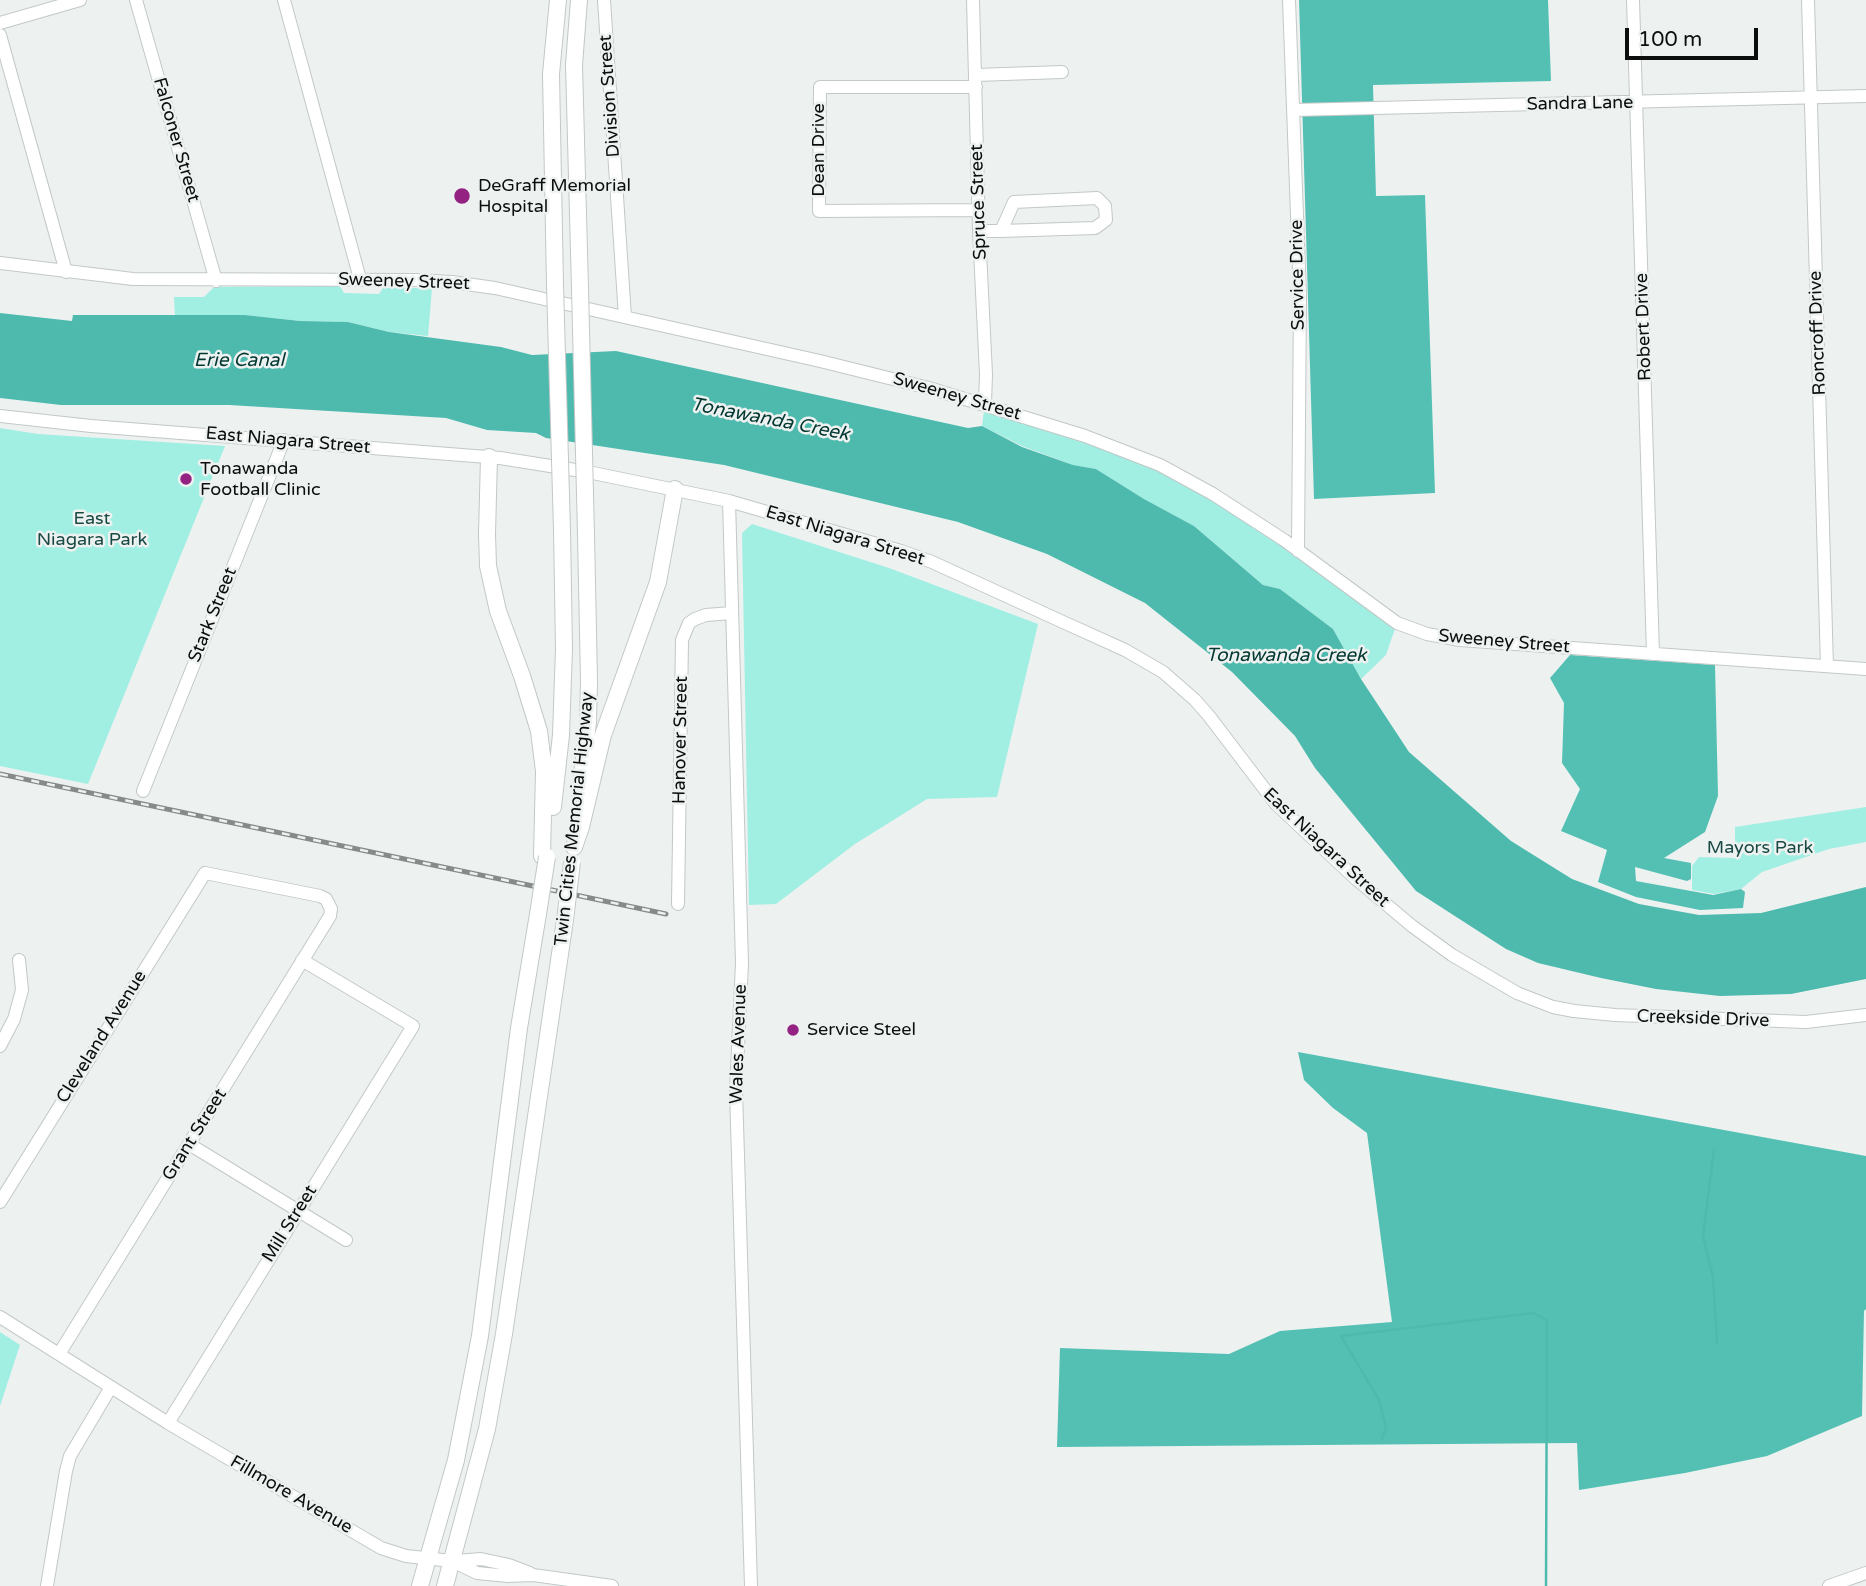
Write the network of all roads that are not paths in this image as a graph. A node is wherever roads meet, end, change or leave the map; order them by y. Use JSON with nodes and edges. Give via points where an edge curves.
{"nodes":[{"id":1,"x":80,"y":0,"type":"edge"},
{"id":2,"x":136,"y":0,"type":"edge"},
{"id":3,"x":284,"y":0,"type":"edge"},
{"id":4,"x":558,"y":0,"type":"edge"},
{"id":5,"x":579,"y":0,"type":"edge"},
{"id":6,"x":584,"y":0,"type":"edge"},
{"id":7,"x":604,"y":0,"type":"edge"},
{"id":8,"x":973,"y":0,"type":"edge"},
{"id":9,"x":1289,"y":0,"type":"edge"},
{"id":10,"x":1633,"y":0,"type":"edge"},
{"id":11,"x":1808,"y":0,"type":"edge"},
{"id":12,"x":577,"y":18,"type":"junction"},
{"id":13,"x":0,"y":23,"type":"edge"},
{"id":14,"x":0,"y":35,"type":"edge"},
{"id":15,"x":1062,"y":72,"type":"dead end"},
{"id":16,"x":976,"y":81,"type":"junction"},
{"id":17,"x":1866,"y":96,"type":"edge"},
{"id":18,"x":1811,"y":98,"type":"junction"},
{"id":19,"x":1637,"y":103,"type":"junction"},
{"id":20,"x":1294,"y":110,"type":"junction"},
{"id":21,"x":978,"y":210,"type":"junction"},
{"id":22,"x":1001,"y":230,"type":"junction"},
{"id":23,"x":979,"y":231,"type":"junction"},
{"id":24,"x":0,"y":263,"type":"edge"},
{"id":25,"x":66,"y":272,"type":"junction"},
{"id":26,"x":360,"y":279,"type":"junction"},
{"id":27,"x":216,"y":281,"type":"junction"},
{"id":28,"x":625,"y":317,"type":"junction"},
{"id":29,"x":985,"y":403,"type":"junction"},
{"id":30,"x":0,"y":416,"type":"edge"},
{"id":31,"x":284,"y":439,"type":"junction"},
{"id":32,"x":489,"y":457,"type":"junction"},
{"id":33,"x":675,"y":489,"type":"junction"},
{"id":34,"x":729,"y":501,"type":"junction"},
{"id":35,"x":1298,"y":551,"type":"junction"},
{"id":36,"x":732,"y":612,"type":"junction"},
{"id":37,"x":1653,"y":654,"type":"junction"},
{"id":38,"x":1827,"y":666,"type":"junction"},
{"id":39,"x":1866,"y":669,"type":"edge"},
{"id":40,"x":143,"y":791,"type":"dead end"},
{"id":41,"x":573,"y":855,"type":"junction"},
{"id":42,"x":544,"y":856,"type":"junction"},
{"id":43,"x":678,"y":904,"type":"dead end"},
{"id":44,"x":330,"y":916,"type":"joint"},
{"id":45,"x":19,"y":960,"type":"dead end"},
{"id":46,"x":302,"y":960,"type":"junction"},
{"id":47,"x":1542,"y":1003,"type":"joint"},
{"id":48,"x":1866,"y":1015,"type":"edge"},
{"id":49,"x":0,"y":1046,"type":"edge"},
{"id":50,"x":189,"y":1144,"type":"junction"},
{"id":51,"x":0,"y":1202,"type":"edge"},
{"id":52,"x":298,"y":1212,"type":"junction"},
{"id":53,"x":346,"y":1240,"type":"dead end"},
{"id":54,"x":0,"y":1317,"type":"edge"},
{"id":55,"x":59,"y":1354,"type":"junction"},
{"id":56,"x":111,"y":1387,"type":"junction"},
{"id":57,"x":168,"y":1423,"type":"junction"},
{"id":58,"x":428,"y":1558,"type":"junction"},
{"id":59,"x":452,"y":1561,"type":"junction"},
{"id":60,"x":1866,"y":1573,"type":"edge"},
{"id":61,"x":47,"y":1586,"type":"edge"},
{"id":62,"x":420,"y":1586,"type":"edge"},
{"id":63,"x":445,"y":1586,"type":"edge"},
{"id":64,"x":612,"y":1586,"type":"edge"},
{"id":65,"x":751,"y":1586,"type":"edge"},
{"id":66,"x":1829,"y":1586,"type":"edge"}],
"edges":[{"from":1,"to":13,"type":"street"},
{"from":2,"to":27,"type":"street","name":"Falconer Street"},
{"from":3,"to":26,"type":"street"},
{"from":4,"to":42,"type":"main road","name":"Twin Cities Memorial Highway","bridge":true,"via":[[551,74],[564,649],[561,735]]},
{"from":5,"to":12,"type":"main road","name":"Twin Cities Memorial Highway"},
{"from":6,"to":12,"type":"main road"},
{"from":7,"to":28,"type":"street","name":"Division Street"},
{"from":8,"to":16,"type":"street","name":"Spruce Street"},
{"from":9,"to":20,"type":"street","name":"Service Drive"},
{"from":10,"to":19,"type":"street","name":"Robert Drive"},
{"from":11,"to":18,"type":"street","name":"Roncroff Drive"},
{"from":12,"to":41,"type":"main road","name":"Twin Cities Memorial Highway","bridge":true,"via":[[574,65],[588,708]]},
{"from":14,"to":25,"type":"street"},
{"from":15,"to":16,"type":"street"},
{"from":16,"to":21,"type":"street","name":"Spruce Street"},
{"from":16,"to":21,"type":"street","name":"Dean Drive","via":[[820,86],[819,211]]},
{"from":17,"to":18,"type":"street","name":"Sandra Lane"},
{"from":18,"to":19,"type":"street","name":"Sandra Lane"},
{"from":18,"to":38,"type":"street","name":"Roncroff Drive"},
{"from":19,"to":20,"type":"street","name":"Sandra Lane"},
{"from":19,"to":37,"type":"street","name":"Robert Drive"},
{"from":20,"to":35,"type":"street","name":"Service Drive","via":[[1300,296]]},
{"from":21,"to":23,"type":"street","name":"Spruce Street"},
{"from":22,"to":22,"type":"street","via":[[1095,228],[1106,220],[1105,206],[1097,198],[1014,202]]},
{"from":22,"to":23,"type":"street"},
{"from":23,"to":29,"type":"street","name":"Spruce Street"},
{"from":24,"to":25,"type":"street","name":"Sweeney Street"},
{"from":25,"to":27,"type":"street","name":"Sweeney Street"},
{"from":26,"to":27,"type":"street","name":"Sweeney Street"},
{"from":26,"to":28,"type":"street","name":"Sweeney Street","via":[[478,285]]},
{"from":28,"to":29,"type":"street","name":"Sweeney Street"},
{"from":29,"to":35,"type":"street","name":"Sweeney Street","via":[[1160,465]]},
{"from":30,"to":31,"type":"street","name":"East Niagara Street"},
{"from":31,"to":32,"type":"street","name":"East Niagara Street"},
{"from":31,"to":40,"type":"street","name":"Stark Street"},
{"from":32,"to":33,"type":"street","name":"East Niagara Street"},
{"from":32,"to":42,"type":"main road","via":[[488,566],[498,611],[539,731]]},
{"from":33,"to":34,"type":"street","name":"East Niagara Street"},
{"from":33,"to":41,"type":"main road","via":[[658,582],[609,713]]},
{"from":34,"to":36,"type":"street","name":"Wales Avenue"},
{"from":34,"to":47,"type":"street","name":"East Niagara Street","via":[[932,562],[1125,650],[1163,672],[1209,716],[1276,804],[1356,879],[1452,955],[1495,982]]},
{"from":35,"to":37,"type":"street","name":"Sweeney Street","via":[[1398,623],[1427,634]]},
{"from":36,"to":43,"type":"street","name":"Hanover Street","via":[[695,619],[682,640]]},
{"from":36,"to":65,"type":"street","name":"Wales Avenue","via":[[742,963],[736,1090]]},
{"from":37,"to":38,"type":"street","name":"Sweeney Street"},
{"from":38,"to":39,"type":"street","name":"Sweeney Street"},
{"from":41,"to":59,"type":"main road","name":"Twin Cities Memorial Highway","bridge":true,"via":[[502,1348],[487,1429]]},
{"from":42,"to":58,"type":"main road","name":"Twin Cities Memorial Highway","bridge":true,"via":[[480,1336],[456,1460]]},
{"from":44,"to":46,"type":"street","name":"Grant Street"},
{"from":44,"to":51,"type":"street","name":"Cleveland Avenue","via":[[329,904],[320,896],[205,873]]},
{"from":45,"to":49,"type":"street","via":[[22,990]]},
{"from":46,"to":50,"type":"street","name":"Grant Street"},
{"from":46,"to":52,"type":"street","name":"Mill Street","via":[[413,1026]]},
{"from":47,"to":48,"type":"street","name":"Creekside Drive","via":[[1574,1012],[1704,1020],[1806,1021]]},
{"from":50,"to":52,"type":"street"},
{"from":50,"to":55,"type":"street","name":"Grant Street"},
{"from":52,"to":53,"type":"street"},
{"from":52,"to":57,"type":"street","name":"Mill Street"},
{"from":54,"to":55,"type":"street","name":"Fillmore Avenue"},
{"from":55,"to":56,"type":"street","name":"Fillmore Avenue"},
{"from":56,"to":57,"type":"street","name":"Fillmore Avenue"},
{"from":56,"to":61,"type":"street","via":[[70,1456]]},
{"from":57,"to":58,"type":"street","name":"Fillmore Avenue","via":[[381,1548]]},
{"from":58,"to":59,"type":"street","name":"Fillmore Avenue"},
{"from":58,"to":62,"type":"main road","name":"Twin Cities Memorial Highway"},
{"from":59,"to":63,"type":"main road","name":"Twin Cities Memorial Highway"},
{"from":59,"to":64,"type":"street","name":"Fillmore Avenue","via":[[481,1559],[533,1575]]},
{"from":60,"to":66,"type":"street"}]}
